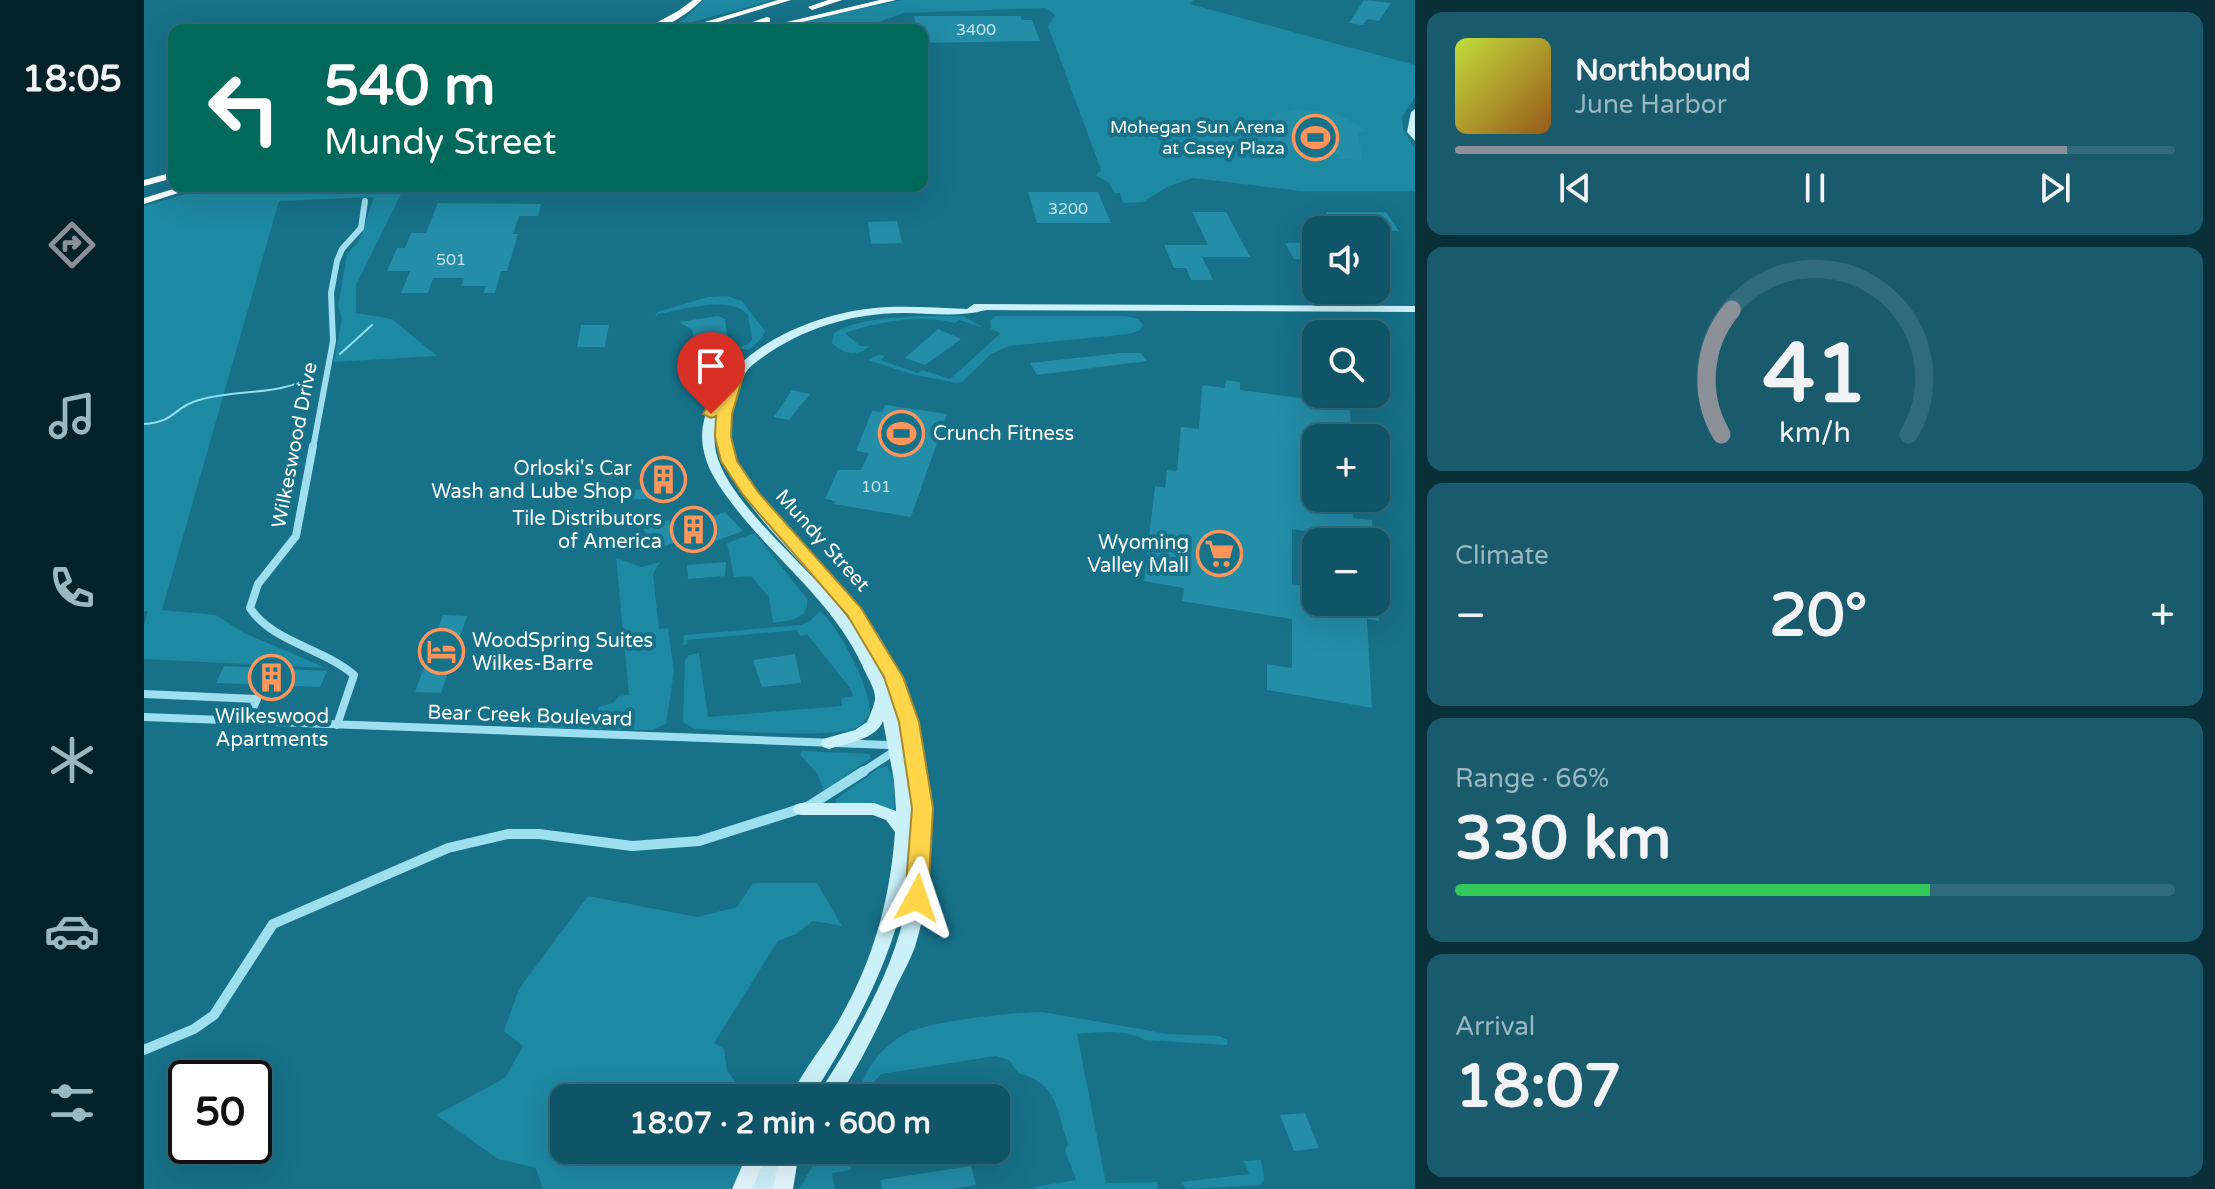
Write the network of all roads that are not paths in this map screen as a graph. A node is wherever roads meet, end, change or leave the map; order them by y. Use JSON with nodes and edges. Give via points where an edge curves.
{"nodes":[{"id":1,"x":698,"y":0,"type":"edge"},
{"id":2,"x":787,"y":0,"type":"edge"},
{"id":3,"x":838,"y":0,"type":"edge"},
{"id":4,"x":892,"y":0,"type":"edge"},
{"id":5,"x":659,"y":24,"type":"edge"},
{"id":6,"x":703,"y":24,"type":"edge"},
{"id":7,"x":755,"y":24,"type":"edge"},
{"id":8,"x":783,"y":24,"type":"edge"},
{"id":9,"x":1415,"y":112,"type":"edge"},
{"id":10,"x":1415,"y":132,"type":"edge"},
{"id":11,"x":168,"y":177,"type":"edge"},
{"id":12,"x":144,"y":183,"type":"edge"},
{"id":13,"x":175,"y":192,"type":"edge"},
{"id":14,"x":144,"y":201,"type":"edge"},
{"id":15,"x":365,"y":201,"type":"dead end"},
{"id":16,"x":1415,"y":309,"type":"edge"},
{"id":17,"x":737,"y":373,"type":"junction"},
{"id":18,"x":144,"y":694,"type":"edge"},
{"id":19,"x":884,"y":697,"type":"junction"},
{"id":20,"x":144,"y":717,"type":"edge"},
{"id":21,"x":247,"y":721,"type":"junction"},
{"id":22,"x":337,"y":725,"type":"junction"},
{"id":23,"x":829,"y":743,"type":"junction"},
{"id":24,"x":907,"y":747,"type":"junction"},
{"id":25,"x":801,"y":809,"type":"junction"},
{"id":26,"x":903,"y":830,"type":"junction"},
{"id":27,"x":144,"y":1050,"type":"edge"},
{"id":28,"x":809,"y":1084,"type":"edge"},
{"id":29,"x":835,"y":1084,"type":"edge"},
{"id":30,"x":753,"y":1164,"type":"edge"},
{"id":31,"x":771,"y":1164,"type":"edge"},
{"id":32,"x":776,"y":1164,"type":"edge"},
{"id":33,"x":780,"y":1164,"type":"edge"},
{"id":34,"x":742,"y":1189,"type":"edge"},
{"id":35,"x":757,"y":1189,"type":"edge"},
{"id":36,"x":771,"y":1189,"type":"edge"},
{"id":37,"x":783,"y":1189,"type":"edge"}],
"edges":[{"from":1,"to":5,"type":"highway"},
{"from":2,"to":6,"type":"highway"},
{"from":3,"to":7,"type":"highway"},
{"from":4,"to":8,"type":"highway"},
{"from":9,"to":10,"type":"main road"},
{"from":11,"to":12,"type":"highway"},
{"from":13,"to":14,"type":"highway"},
{"from":15,"to":22,"type":"street","name":"Wilkeswood Drive","via":[[361,228],[337,261],[331,293],[333,341],[296,536],[258,584],[250,608],[260,623],[337,660],[354,675]]},
{"from":16,"to":17,"type":"main road","name":"Mundy Street","via":[[898,310],[795,333]]},
{"from":17,"to":19,"type":"main road","name":"Mundy Street","via":[[728,379],[711,414],[710,455],[747,511],[840,617]]},
{"from":17,"to":24,"type":"main road","name":"Mundy Street","via":[[724,414],[729,461],[751,495],[855,612],[874,642],[894,677]]},
{"from":18,"to":21,"type":"street","via":[[257,699]]},
{"from":19,"to":23,"type":"main road","via":[[874,725]]},
{"from":19,"to":24,"type":"main road","name":"Mundy Street"},
{"from":20,"to":21,"type":"street","name":"Bear Creek Boulevard"},
{"from":21,"to":22,"type":"street","name":"Bear Creek Boulevard"},
{"from":22,"to":23,"type":"street","name":"Bear Creek Boulevard"},
{"from":23,"to":24,"type":"street","name":"Bear Creek Boulevard"},
{"from":24,"to":25,"type":"street"},
{"from":24,"to":26,"type":"main road","name":"Mundy Street"},
{"from":24,"to":29,"type":"main road","name":"Mundy Street","via":[[923,808],[917,898],[907,944]]},
{"from":25,"to":26,"type":"main road","via":[[874,809],[892,816]]},
{"from":25,"to":27,"type":"street","via":[[716,837],[665,846],[508,834],[448,848],[273,924],[214,1015]]},
{"from":26,"to":28,"type":"main road","name":"Mundy Street","via":[[897,895],[880,954],[860,1000]]},
{"from":30,"to":34,"type":"main road"},
{"from":31,"to":35,"type":"main road"},
{"from":32,"to":36,"type":"main road"},
{"from":33,"to":37,"type":"main road"}]}
